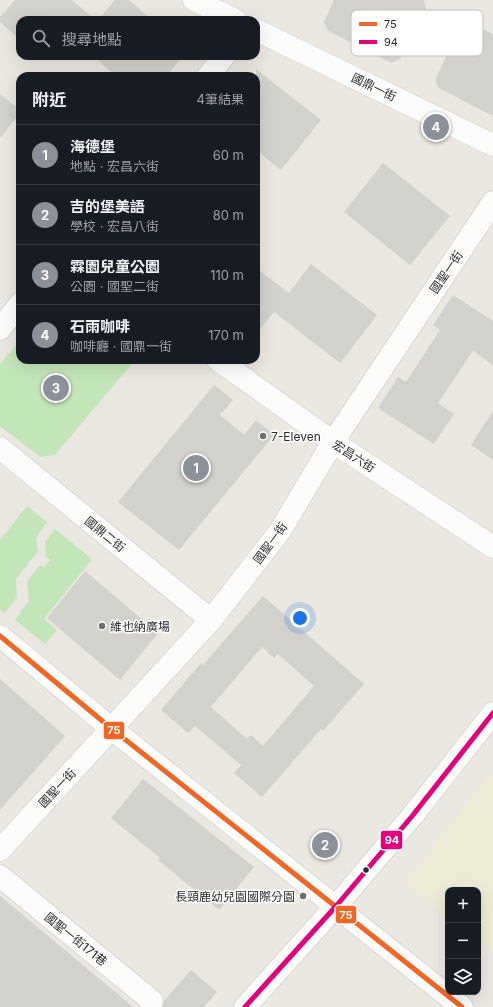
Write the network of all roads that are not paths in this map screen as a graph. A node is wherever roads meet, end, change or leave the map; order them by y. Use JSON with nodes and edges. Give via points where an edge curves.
{"nodes":[{"id":1,"x":194,"y":0,"type":"edge"},
{"id":2,"x":227,"y":16,"type":"edge"},
{"id":3,"x":260,"y":32,"type":"edge"},
{"id":4,"x":221,"y":60,"type":"edge"},
{"id":5,"x":211,"y":72,"type":"edge"},
{"id":6,"x":493,"y":145,"type":"edge"},
{"id":7,"x":493,"y":202,"type":"edge"},
{"id":8,"x":16,"y":309,"type":"edge"},
{"id":9,"x":0,"y":329,"type":"edge"},
{"id":10,"x":224,"y":364,"type":"edge"},
{"id":11,"x":333,"y":442,"type":"junction"},
{"id":12,"x":0,"y":448,"type":"edge"},
{"id":13,"x":493,"y":547,"type":"edge"},
{"id":14,"x":211,"y":620,"type":"junction"},
{"id":15,"x":0,"y":636,"type":"edge"},
{"id":16,"x":493,"y":713,"type":"edge"},
{"id":17,"x":112,"y":729,"type":"junction"},
{"id":18,"x":0,"y":850,"type":"edge"},
{"id":19,"x":0,"y":876,"type":"edge"},
{"id":20,"x":337,"y":906,"type":"junction"},
{"id":21,"x":152,"y":1001,"type":"dead end"},
{"id":22,"x":246,"y":1007,"type":"edge"},
{"id":23,"x":462,"y":1007,"type":"edge"}],
"edges":[{"from":1,"to":2,"type":"street"},
{"from":3,"to":6,"type":"street","name":"國鼎一街"},
{"from":4,"to":5,"type":"street"},
{"from":7,"to":11,"type":"street","name":"國聖一街"},
{"from":8,"to":9,"type":"street"},
{"from":10,"to":11,"type":"street","name":"宏昌六街"},
{"from":11,"to":13,"type":"street","name":"宏昌六街"},
{"from":11,"to":14,"type":"street","name":"國聖一街","via":[[280,531]]},
{"from":12,"to":14,"type":"street","name":"國鼎二街"},
{"from":14,"to":17,"type":"street","name":"國聖一街"},
{"from":15,"to":17,"type":"street"},
{"from":16,"to":20,"type":"street"},
{"from":17,"to":18,"type":"street","name":"國聖一街"},
{"from":17,"to":20,"type":"street"},
{"from":19,"to":21,"type":"street","name":"國聖一街171巷"},
{"from":20,"to":22,"type":"street"},
{"from":20,"to":23,"type":"street"}]}
